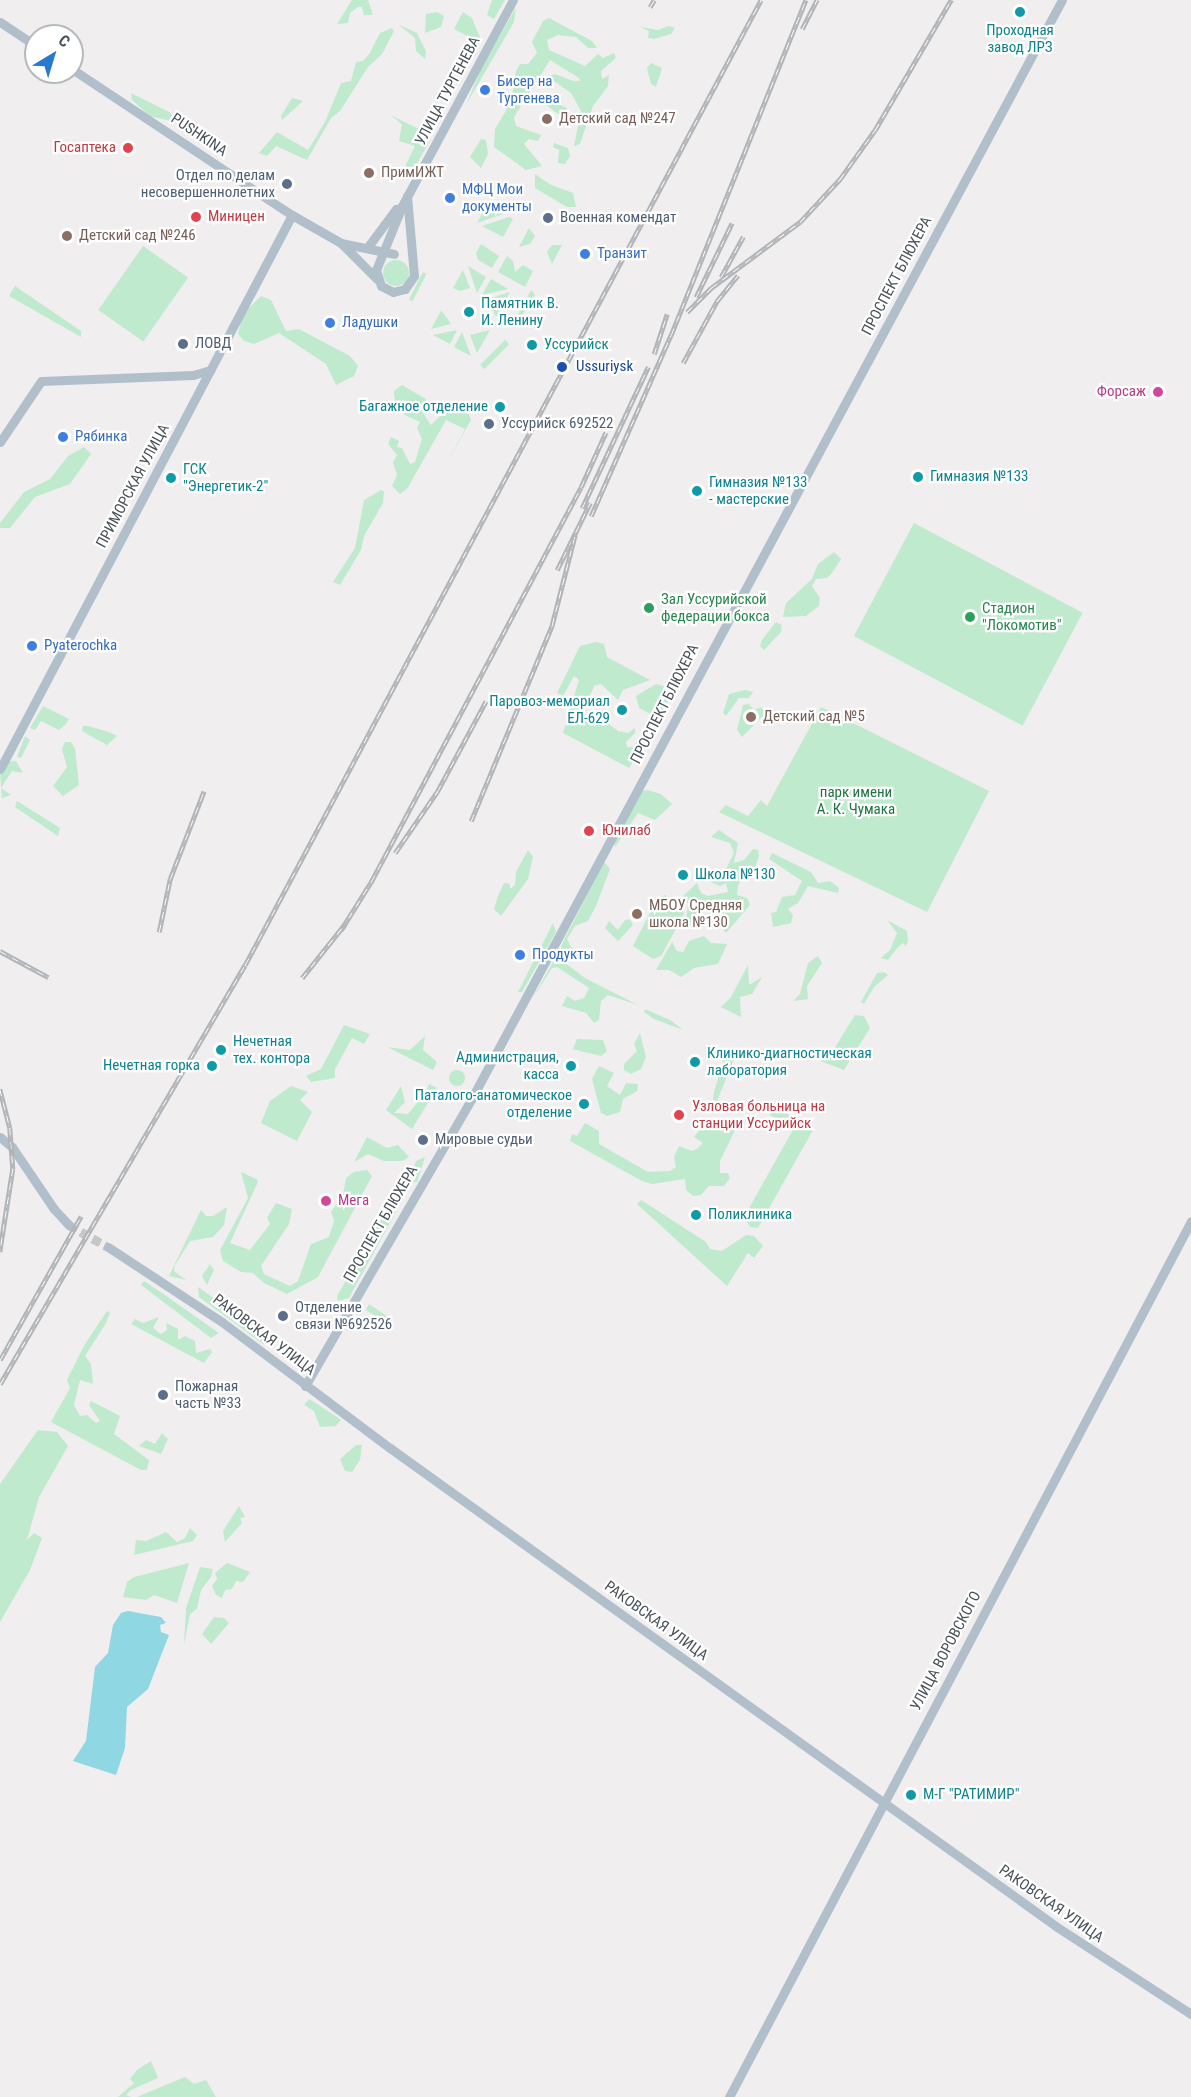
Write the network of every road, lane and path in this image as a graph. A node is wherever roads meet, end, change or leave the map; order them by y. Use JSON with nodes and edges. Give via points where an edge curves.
{"nodes":[{"id":1,"x":513,"y":0,"type":"edge"},
{"id":2,"x":1062,"y":0,"type":"edge"},
{"id":3,"x":0,"y":22,"type":"edge"},
{"id":4,"x":24,"y":38,"type":"edge"},
{"id":5,"x":84,"y":77,"type":"edge"},
{"id":6,"x":407,"y":196,"type":"junction"},
{"id":7,"x":292,"y":215,"type":"junction"},
{"id":8,"x":341,"y":243,"type":"junction"},
{"id":9,"x":367,"y":248,"type":"junction"},
{"id":10,"x":394,"y":254,"type":"junction"},
{"id":11,"x":380,"y":261,"type":"junction"},
{"id":12,"x":413,"y":264,"type":"junction"},
{"id":13,"x":377,"y":279,"type":"junction"},
{"id":14,"x":210,"y":370,"type":"junction"},
{"id":15,"x":0,"y":442,"type":"edge"},
{"id":16,"x":0,"y":770,"type":"edge"},
{"id":17,"x":0,"y":1137,"type":"edge"},
{"id":18,"x":1191,"y":1221,"type":"edge"},
{"id":19,"x":69,"y":1224,"type":"tunnel mouth"},
{"id":20,"x":108,"y":1247,"type":"tunnel mouth"},
{"id":21,"x":306,"y":1386,"type":"junction"},
{"id":22,"x":882,"y":1803,"type":"junction"},
{"id":23,"x":1191,"y":2014,"type":"edge"},
{"id":24,"x":729,"y":2097,"type":"edge"}],
"edges":[{"from":1,"to":6,"type":"main road","name":"УЛИЦА ТУРГЕНЕВА"},
{"from":2,"to":21,"type":"main road","name":"ПРОСПЕКТ БЛЮХЕРА","via":[[473,1096]]},
{"from":3,"to":4,"type":"main road"},
{"from":5,"to":7,"type":"main road","name":"PUSHKINA"},
{"from":6,"to":9,"type":"main road","name":"УЛИЦА ТУРГЕНЕВА"},
{"from":6,"to":11,"type":"main road","name":"УЛИЦА ТУРГЕНЕВА"},
{"from":6,"to":12,"type":"main road"},
{"from":7,"to":8,"type":"main road","name":"PUSHKINA"},
{"from":7,"to":14,"type":"main road","name":"ПРИМОРСКАЯ УЛИЦА"},
{"from":8,"to":9,"type":"main road","name":"PUSHKINA"},
{"from":8,"to":13,"type":"main road","name":"PUSHKINA"},
{"from":9,"to":10,"type":"main road","name":"PUSHKINA"},
{"from":10,"to":11,"type":"main road"},
{"from":10,"to":12,"type":"main road"},
{"from":11,"to":13,"type":"main road"},
{"from":12,"to":13,"type":"main road","via":[[413,279],[402,291],[386,290]]},
{"from":14,"to":15,"type":"main road","via":[[193,375],[41,381]]},
{"from":14,"to":16,"type":"main road","name":"ПРИМОРСКАЯ УЛИЦА"},
{"from":17,"to":19,"type":"main road","via":[[12,1147],[54,1209]]},
{"from":18,"to":22,"type":"main road","name":"УЛИЦА ВОРОВСКОГО"},
{"from":20,"to":21,"type":"main road","name":"РАКОВСКАЯ УЛИЦА","via":[[195,1302]]},
{"from":21,"to":22,"type":"main road","name":"РАКОВСКАЯ УЛИЦА"},
{"from":22,"to":23,"type":"main road","name":"РАКОВСКАЯ УЛИЦА","via":[[1092,1952]]},
{"from":22,"to":24,"type":"main road","name":"УЛИЦА ВОРОВСКОГО"}]}
